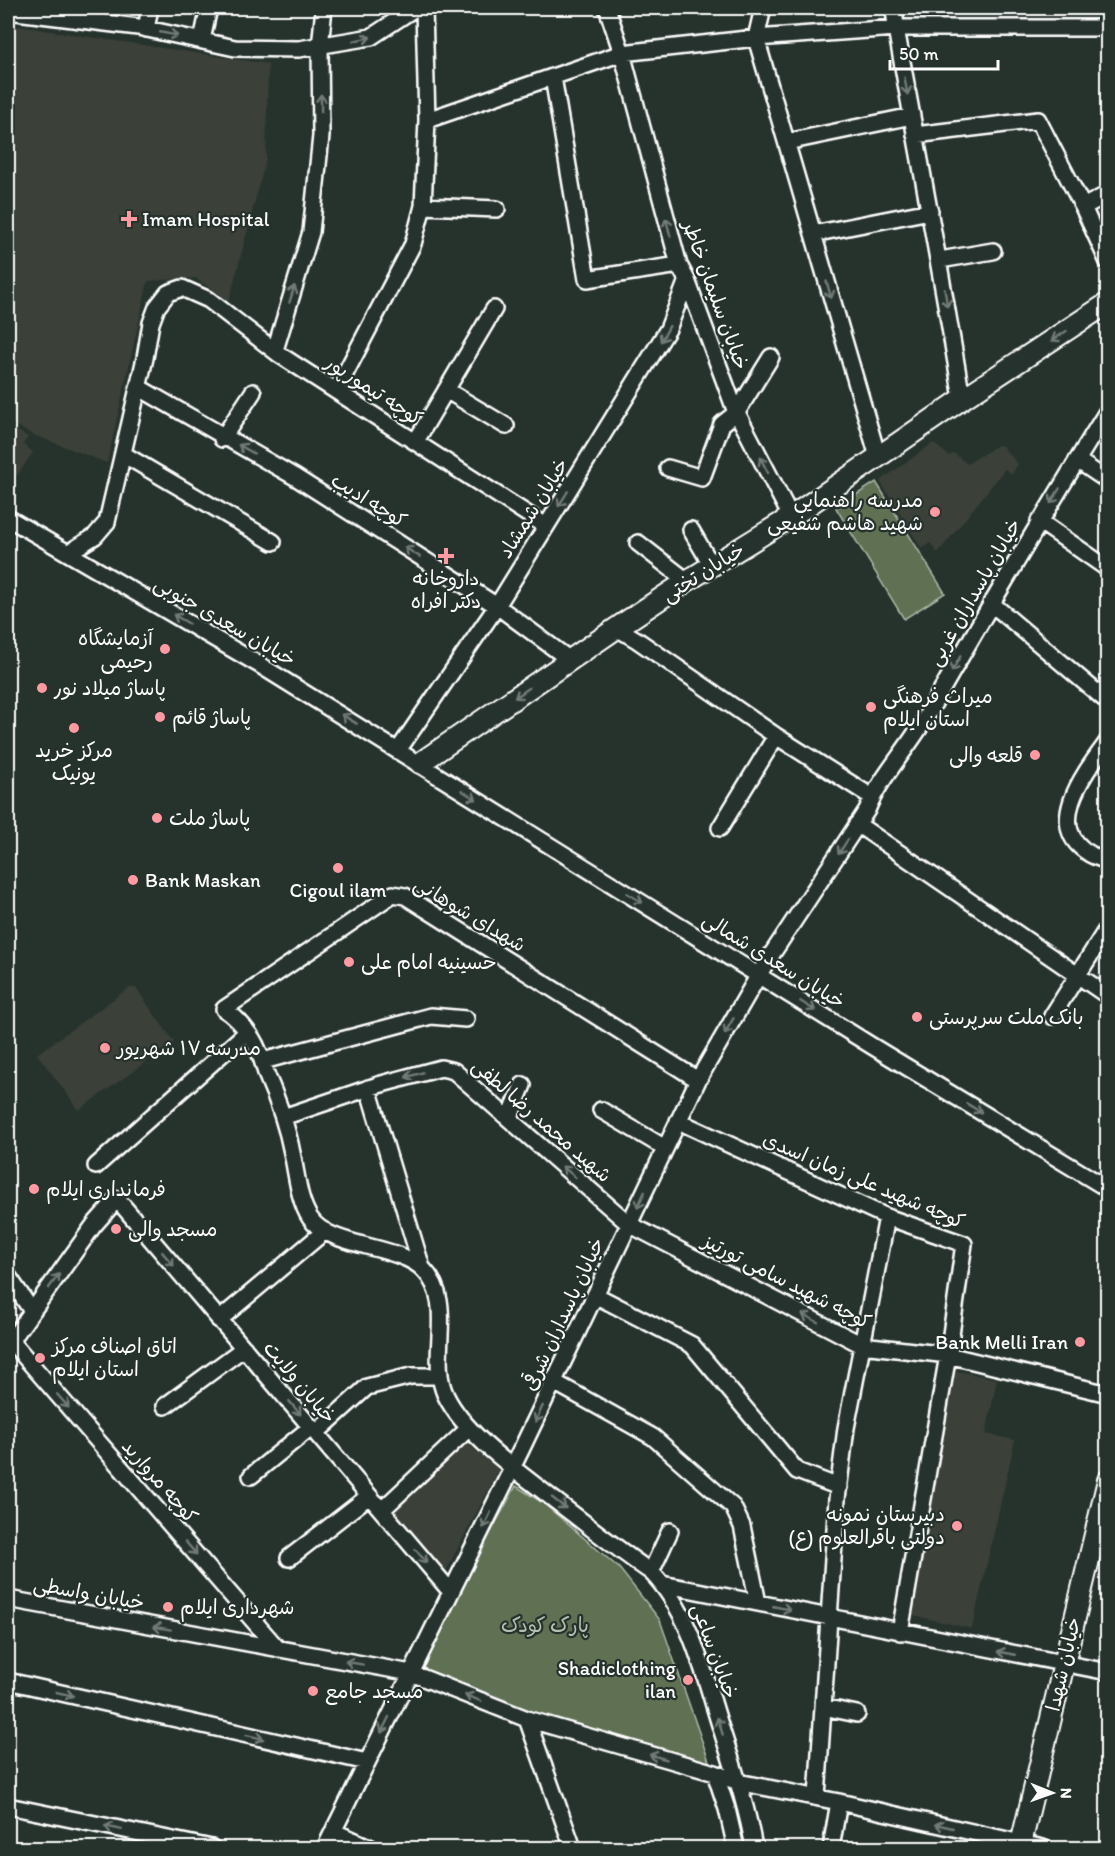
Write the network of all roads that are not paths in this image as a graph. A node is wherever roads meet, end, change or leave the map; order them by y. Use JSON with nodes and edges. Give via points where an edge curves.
{"nodes":[{"id":1,"x":150,"y":8,"type":"edge"},
{"id":2,"x":209,"y":8,"type":"edge"},
{"id":3,"x":324,"y":8,"type":"edge"},
{"id":4,"x":415,"y":8,"type":"edge"},
{"id":5,"x":424,"y":8,"type":"edge"},
{"id":6,"x":608,"y":8,"type":"edge"},
{"id":7,"x":763,"y":8,"type":"edge"},
{"id":8,"x":894,"y":8,"type":"edge"},
{"id":9,"x":8,"y":11,"type":"edge"},
{"id":10,"x":896,"y":28,"type":"junction"},
{"id":11,"x":1107,"y":28,"type":"edge"},
{"id":12,"x":146,"y":29,"type":"junction"},
{"id":13,"x":756,"y":38,"type":"junction"},
{"id":14,"x":202,"y":40,"type":"junction"},
{"id":15,"x":320,"y":47,"type":"junction"},
{"id":16,"x":622,"y":53,"type":"junction"},
{"id":17,"x":553,"y":77,"type":"junction"},
{"id":18,"x":912,"y":116,"type":"junction"},
{"id":19,"x":427,"y":120,"type":"junction"},
{"id":20,"x":915,"y":135,"type":"junction"},
{"id":21,"x":787,"y":142,"type":"junction"},
{"id":22,"x":1107,"y":194,"type":"edge"},
{"id":23,"x":423,"y":206,"type":"junction"},
{"id":24,"x":1083,"y":207,"type":"junction"},
{"id":25,"x":497,"y":209,"type":"dead end"},
{"id":26,"x":930,"y":211,"type":"junction"},
{"id":27,"x":813,"y":234,"type":"junction"},
{"id":28,"x":993,"y":251,"type":"dead end"},
{"id":29,"x":940,"y":260,"type":"junction"},
{"id":30,"x":1107,"y":262,"type":"edge"},
{"id":31,"x":679,"y":265,"type":"junction"},
{"id":32,"x":687,"y":279,"type":"junction"},
{"id":33,"x":1107,"y":303,"type":"edge"},
{"id":34,"x":494,"y":309,"type":"dead end"},
{"id":35,"x":274,"y":350,"type":"junction"},
{"id":36,"x":771,"y":357,"type":"dead end"},
{"id":37,"x":138,"y":387,"type":"junction"},
{"id":38,"x":446,"y":390,"type":"junction"},
{"id":39,"x":336,"y":391,"type":"junction"},
{"id":40,"x":253,"y":392,"type":"dead end"},
{"id":41,"x":962,"y":399,"type":"junction"},
{"id":42,"x":1107,"y":410,"type":"edge"},
{"id":43,"x":737,"y":412,"type":"junction"},
{"id":44,"x":506,"y":426,"type":"dead end"},
{"id":45,"x":223,"y":438,"type":"junction"},
{"id":46,"x":416,"y":441,"type":"junction"},
{"id":47,"x":123,"y":454,"type":"junction"},
{"id":48,"x":878,"y":457,"type":"junction"},
{"id":49,"x":1077,"y":460,"type":"junction"},
{"id":50,"x":668,"y":468,"type":"dead end"},
{"id":51,"x":1107,"y":481,"type":"edge"},
{"id":52,"x":791,"y":517,"type":"junction"},
{"id":53,"x":8,"y":518,"type":"edge"},
{"id":54,"x":1039,"y":521,"type":"junction"},
{"id":55,"x":546,"y":526,"type":"junction"},
{"id":56,"x":691,"y":530,"type":"dead end"},
{"id":57,"x":273,"y":542,"type":"dead end"},
{"id":58,"x":638,"y":543,"type":"dead end"},
{"id":59,"x":68,"y":553,"type":"junction"},
{"id":60,"x":712,"y":566,"type":"junction"},
{"id":61,"x":1107,"y":569,"type":"edge"},
{"id":62,"x":687,"y":581,"type":"junction"},
{"id":63,"x":991,"y":603,"type":"junction"},
{"id":64,"x":496,"y":606,"type":"junction"},
{"id":65,"x":616,"y":628,"type":"junction"},
{"id":66,"x":570,"y":660,"type":"junction"},
{"id":67,"x":1107,"y":702,"type":"edge"},
{"id":68,"x":776,"y":736,"type":"junction"},
{"id":69,"x":1107,"y":741,"type":"edge"},
{"id":70,"x":399,"y":749,"type":"junction"},
{"id":71,"x":420,"y":763,"type":"junction"},
{"id":72,"x":872,"y":797,"type":"junction"},
{"id":73,"x":857,"y":824,"type":"junction"},
{"id":74,"x":720,"y":828,"type":"dead end"},
{"id":75,"x":1107,"y":861,"type":"edge"},
{"id":76,"x":1107,"y":927,"type":"edge"},
{"id":77,"x":758,"y":976,"type":"junction"},
{"id":78,"x":1077,"y":976,"type":"junction"},
{"id":79,"x":1107,"y":996,"type":"edge"},
{"id":80,"x":1052,"y":1016,"type":"dead end"},
{"id":81,"x":466,"y":1019,"type":"dead end"},
{"id":82,"x":247,"y":1032,"type":"junction"},
{"id":83,"x":263,"y":1061,"type":"junction"},
{"id":84,"x":698,"y":1080,"type":"junction"},
{"id":85,"x":524,"y":1085,"type":"dead end"},
{"id":86,"x":368,"y":1089,"type":"junction"},
{"id":87,"x":601,"y":1110,"type":"dead end"},
{"id":88,"x":283,"y":1117,"type":"junction"},
{"id":89,"x":509,"y":1119,"type":"junction"},
{"id":90,"x":678,"y":1121,"type":"junction"},
{"id":91,"x":665,"y":1148,"type":"junction"},
{"id":92,"x":96,"y":1166,"type":"dead end"},
{"id":93,"x":1107,"y":1189,"type":"edge"},
{"id":94,"x":887,"y":1217,"type":"junction"},
{"id":95,"x":629,"y":1224,"type":"junction"},
{"id":96,"x":325,"y":1230,"type":"junction"},
{"id":97,"x":422,"y":1268,"type":"junction"},
{"id":98,"x":8,"y":1276,"type":"edge"},
{"id":99,"x":595,"y":1295,"type":"junction"},
{"id":100,"x":32,"y":1311,"type":"junction"},
{"id":101,"x":219,"y":1320,"type":"junction"},
{"id":102,"x":9,"y":1343,"type":"edge"},
{"id":103,"x":862,"y":1345,"type":"junction"},
{"id":104,"x":244,"y":1348,"type":"junction"},
{"id":105,"x":948,"y":1355,"type":"junction"},
{"id":106,"x":439,"y":1376,"type":"junction"},
{"id":107,"x":554,"y":1382,"type":"junction"},
{"id":108,"x":1107,"y":1394,"type":"edge"},
{"id":109,"x":165,"y":1406,"type":"dead end"},
{"id":110,"x":470,"y":1428,"type":"junction"},
{"id":111,"x":314,"y":1430,"type":"junction"},
{"id":112,"x":513,"y":1467,"type":"junction"},
{"id":113,"x":251,"y":1476,"type":"dead end"},
{"id":114,"x":1107,"y":1480,"type":"edge"},
{"id":115,"x":839,"y":1487,"type":"junction"},
{"id":116,"x":369,"y":1496,"type":"junction"},
{"id":117,"x":1105,"y":1503,"type":"edge"},
{"id":118,"x":382,"y":1510,"type":"junction"},
{"id":119,"x":670,"y":1531,"type":"dead end"},
{"id":120,"x":289,"y":1558,"type":"dead end"},
{"id":121,"x":651,"y":1572,"type":"junction"},
{"id":122,"x":662,"y":1584,"type":"junction"},
{"id":123,"x":451,"y":1592,"type":"junction"},
{"id":124,"x":8,"y":1599,"type":"edge"},
{"id":125,"x":758,"y":1603,"type":"junction"},
{"id":126,"x":828,"y":1617,"type":"junction"},
{"id":127,"x":900,"y":1632,"type":"junction"},
{"id":128,"x":278,"y":1649,"type":"junction"},
{"id":129,"x":1063,"y":1664,"type":"junction"},
{"id":130,"x":1107,"y":1672,"type":"edge"},
{"id":131,"x":411,"y":1673,"type":"junction"},
{"id":132,"x":8,"y":1681,"type":"edge"},
{"id":133,"x":823,"y":1707,"type":"junction"},
{"id":134,"x":857,"y":1714,"type":"dead end"},
{"id":135,"x":527,"y":1719,"type":"junction"},
{"id":136,"x":367,"y":1762,"type":"junction"},
{"id":137,"x":715,"y":1773,"type":"junction"},
{"id":138,"x":738,"y":1782,"type":"junction"},
{"id":139,"x":817,"y":1797,"type":"junction"},
{"id":140,"x":839,"y":1802,"type":"junction"},
{"id":141,"x":8,"y":1806,"type":"edge"},
{"id":142,"x":335,"y":1832,"type":"junction"},
{"id":143,"x":1021,"y":1846,"type":"edge"},
{"id":144,"x":568,"y":1847,"type":"edge"},
{"id":145,"x":212,"y":1848,"type":"edge"},
{"id":146,"x":325,"y":1848,"type":"edge"},
{"id":147,"x":371,"y":1848,"type":"edge"},
{"id":148,"x":736,"y":1848,"type":"edge"},
{"id":149,"x":754,"y":1848,"type":"edge"},
{"id":150,"x":831,"y":1848,"type":"edge"},
{"id":151,"x":1043,"y":1848,"type":"edge"}],
"edges":[{"from":1,"to":12,"type":"street"},
{"from":2,"to":14,"type":"street"},
{"from":3,"to":15,"type":"street"},
{"from":15,"to":4,"type":"street","one_way":true,"via":[[371,37]]},
{"from":5,"to":19,"type":"street"},
{"from":6,"to":16,"type":"street","name":"خیابان سلیمان خاطر"},
{"from":7,"to":13,"type":"street"},
{"from":8,"to":10,"type":"street"},
{"from":9,"to":12,"type":"street"},
{"from":10,"to":11,"type":"street"},
{"from":10,"to":13,"type":"street"},
{"from":10,"to":18,"type":"street","one_way":true},
{"from":12,"to":14,"type":"street","one_way":true},
{"from":13,"to":16,"type":"street"},
{"from":13,"to":21,"type":"street"},
{"from":14,"to":15,"type":"street","via":[[235,48]]},
{"from":35,"to":15,"type":"street","one_way":true,"via":[[311,232],[321,136]]},
{"from":16,"to":17,"type":"street"},
{"from":31,"to":16,"type":"street","name":"خیابان سلیمان خاطر","one_way":true},
{"from":17,"to":19,"type":"street"},
{"from":17,"to":31,"type":"street","via":[[587,279]]},
{"from":18,"to":20,"type":"street"},
{"from":18,"to":21,"type":"street"},
{"from":19,"to":23,"type":"street"},
{"from":20,"to":24,"type":"street","via":[[1038,120]]},
{"from":20,"to":26,"type":"street"},
{"from":21,"to":27,"type":"street"},
{"from":22,"to":24,"type":"street"},
{"from":23,"to":25,"type":"street"},
{"from":23,"to":39,"type":"street","via":[[413,244]]},
{"from":24,"to":30,"type":"street"},
{"from":26,"to":27,"type":"street"},
{"from":26,"to":29,"type":"street"},
{"from":27,"to":48,"type":"street","one_way":true},
{"from":28,"to":29,"type":"street"},
{"from":29,"to":41,"type":"street","one_way":true},
{"from":31,"to":32,"type":"street","name":"خیابان سلیمان خاطر"},
{"from":32,"to":43,"type":"street","name":"خیابان سلیمان خاطر"},
{"from":32,"to":55,"type":"street","name":"خیابان شمشاد","one_way":true,"via":[[668,329]]},
{"from":33,"to":41,"type":"main road","name":"خیابان تختی","one_way":true},
{"from":34,"to":38,"type":"street"},
{"from":35,"to":37,"type":"street","name":"کوچه تیمورپور","via":[[209,300],[182,288],[168,293],[157,307]]},
{"from":35,"to":39,"type":"street","name":"کوچه تیمورپور"},
{"from":36,"to":43,"type":"street"},
{"from":37,"to":45,"type":"street","name":"کوچه ادیب"},
{"from":37,"to":47,"type":"street"},
{"from":38,"to":44,"type":"street"},
{"from":38,"to":46,"type":"street"},
{"from":39,"to":46,"type":"street","name":"کوچه تیمورپور"},
{"from":40,"to":45,"type":"street"},
{"from":41,"to":48,"type":"main road","name":"خیابان تختی"},
{"from":42,"to":49,"type":"street","name":"خیابان پاسداران غربی"},
{"from":43,"to":50,"type":"street","via":[[722,424],[702,478]]},
{"from":52,"to":43,"type":"street","name":"خیابان سلیمان خاطر","one_way":true},
{"from":64,"to":45,"type":"street","name":"کوچه ادیب","one_way":true,"via":[[295,477]]},
{"from":46,"to":55,"type":"street","name":"کوچه تیمورپور"},
{"from":47,"to":57,"type":"street"},
{"from":47,"to":59,"type":"street","via":[[107,522],[95,536]]},
{"from":48,"to":52,"type":"main road","name":"خیابان تختی"},
{"from":49,"to":51,"type":"street"},
{"from":49,"to":54,"type":"street","name":"خیابان پاسداران غربی","one_way":true},
{"from":52,"to":60,"type":"main road","name":"خیابان تختی"},
{"from":53,"to":59,"type":"street","name":"خیابان سعدی جنوبی"},
{"from":54,"to":61,"type":"street"},
{"from":54,"to":63,"type":"street","name":"خیابان پاسداران غربی"},
{"from":55,"to":64,"type":"street","name":"خیابان شمشاد"},
{"from":56,"to":60,"type":"street"},
{"from":58,"to":62,"type":"street"},
{"from":70,"to":59,"type":"street","name":"خیابان سعدی جنوبی","one_way":true},
{"from":60,"to":62,"type":"main road","name":"خیابان تختی"},
{"from":62,"to":65,"type":"main road","name":"خیابان تختی"},
{"from":63,"to":67,"type":"street"},
{"from":63,"to":72,"type":"street","name":"خیابان پاسداران غربی","one_way":true,"via":[[913,739]]},
{"from":64,"to":66,"type":"street","name":"کوچه ادیب"},
{"from":64,"to":70,"type":"street","name":"خیابان شمشاد"},
{"from":65,"to":66,"type":"main road","name":"خیابان تختی"},
{"from":65,"to":68,"type":"street"},
{"from":66,"to":71,"type":"main road","name":"خیابان تختی","one_way":true},
{"from":68,"to":72,"type":"street"},
{"from":68,"to":74,"type":"street"},
{"from":69,"to":75,"type":"street","via":[[1072,796],[1067,817],[1078,844],[1089,854]]},
{"from":70,"to":71,"type":"street","name":"خیابان سعدی جنوبی"},
{"from":71,"to":77,"type":"street","name":"خیابان سعدی شمالی","one_way":true},
{"from":72,"to":73,"type":"street","name":"خیابان پاسداران غربی"},
{"from":73,"to":77,"type":"street","name":"خیابان پاسداران غربی","one_way":true},
{"from":73,"to":78,"type":"street"},
{"from":76,"to":78,"type":"street"},
{"from":77,"to":84,"type":"street","name":"خیابان پاسداران شرقی","one_way":true},
{"from":77,"to":93,"type":"street","name":"خیابان سعدی شمالی","one_way":true},
{"from":78,"to":79,"type":"street"},
{"from":78,"to":80,"type":"street"},
{"from":81,"to":83,"type":"street","via":[[431,1016]]},
{"from":82,"to":83,"type":"street"},
{"from":82,"to":84,"type":"street","name":"شهدای شوهانی","via":[[224,1009],[393,894],[405,896]]},
{"from":82,"to":92,"type":"street"},
{"from":83,"to":88,"type":"street"},
{"from":84,"to":90,"type":"street","name":"خیابان پاسداران شرقی"},
{"from":85,"to":89,"type":"street"},
{"from":86,"to":88,"type":"street","name":"شهید محمد رضا لطفی"},
{"from":89,"to":86,"type":"street","name":"شهید محمد رضا لطفی","one_way":true,"via":[[454,1071],[441,1068]]},
{"from":86,"to":97,"type":"street"},
{"from":87,"to":91,"type":"street"},
{"from":88,"to":96,"type":"street","via":[[300,1192],[311,1220]]},
{"from":95,"to":89,"type":"street","name":"شهید محمد رضا لطفی","one_way":true},
{"from":90,"to":91,"type":"street","name":"خیابان پاسداران شرقی"},
{"from":90,"to":94,"type":"street","name":"کوچه شهید علی زمان اسدی"},
{"from":91,"to":95,"type":"street","name":"خیابان پاسداران شرقی","one_way":true},
{"from":94,"to":103,"type":"street"},
{"from":94,"to":105,"type":"street","name":"کوچه شهید علی زمان اسدی","via":[[964,1244]]},
{"from":95,"to":99,"type":"street","name":"خیابان پاسداران شرقی"},
{"from":103,"to":95,"type":"street","name":"کوچه شهید سامی تورتیز","one_way":true},
{"from":96,"to":97,"type":"street","via":[[402,1256]]},
{"from":96,"to":101,"type":"street"},
{"from":97,"to":106,"type":"street","via":[[437,1294],[441,1320]]},
{"from":98,"to":100,"type":"street"},
{"from":99,"to":107,"type":"street","name":"خیابان پاسداران شرقی"},
{"from":99,"to":115,"type":"street","via":[[692,1345],[797,1471]]},
{"from":100,"to":101,"type":"street","name":"خیابان ولایت","one_way":true,"via":[[117,1199]]},
{"from":100,"to":102,"type":"street"},
{"from":101,"to":104,"type":"street","name":"خیابان ولایت"},
{"from":102,"to":128,"type":"street","name":"کوچه مروارید","one_way":true},
{"from":103,"to":105,"type":"street","name":"کوچه شهید سامی تورتیز"},
{"from":103,"to":115,"type":"street"},
{"from":104,"to":109,"type":"street"},
{"from":104,"to":111,"type":"street","name":"خیابان ولایت","one_way":true},
{"from":105,"to":108,"type":"street","name":"کوچه شهید سامی تورتیز"},
{"from":105,"to":127,"type":"street"},
{"from":106,"to":110,"type":"street","name":"خیابان ساعی","via":[[446,1395]]},
{"from":106,"to":111,"type":"street","via":[[402,1378],[367,1387]]},
{"from":107,"to":112,"type":"street","name":"خیابان پاسداران شرقی","one_way":true},
{"from":107,"to":125,"type":"street","via":[[653,1437],[734,1507],[742,1526]]},
{"from":110,"to":112,"type":"street","name":"خیابان ساعی"},
{"from":110,"to":118,"type":"street"},
{"from":111,"to":113,"type":"street"},
{"from":111,"to":116,"type":"street","name":"خیابان ولایت"},
{"from":112,"to":121,"type":"street","name":"خیابان ساعی","one_way":true},
{"from":112,"to":123,"type":"street","name":"خیابان پاسداران شرقی","one_way":true},
{"from":114,"to":117,"type":"main road","name":"خیابان شهدا"},
{"from":115,"to":126,"type":"street"},
{"from":116,"to":118,"type":"street","name":"خیابان ولایت"},
{"from":116,"to":120,"type":"street"},
{"from":117,"to":129,"type":"main road","name":"خیابان شهدا"},
{"from":118,"to":123,"type":"street","name":"خیابان ولایت","one_way":true},
{"from":119,"to":121,"type":"street"},
{"from":121,"to":122,"type":"street","name":"خیابان ساعی"},
{"from":122,"to":125,"type":"street"},
{"from":138,"to":122,"type":"street","name":"خیابان ساعی","one_way":true,"via":[[693,1641],[679,1608]]},
{"from":123,"to":131,"type":"street","name":"خیابان پاسداران شرقی"},
{"from":128,"to":124,"type":"street","name":"خیابان واسطی","one_way":true},
{"from":125,"to":126,"type":"street","one_way":true},
{"from":126,"to":127,"type":"street"},
{"from":126,"to":133,"type":"street"},
{"from":129,"to":127,"type":"street","one_way":true},
{"from":131,"to":128,"type":"street","name":"خیابان واسطی","one_way":true},
{"from":129,"to":130,"type":"street"},
{"from":129,"to":143,"type":"main road","name":"خیابان شهدا"},
{"from":135,"to":131,"type":"street","name":"خیابان واسطی","one_way":true},
{"from":131,"to":136,"type":"street","name":"خیابان پاسداران شرقی","one_way":true},
{"from":132,"to":136,"type":"street","one_way":true},
{"from":133,"to":134,"type":"street"},
{"from":133,"to":139,"type":"street"},
{"from":137,"to":135,"type":"street","name":"خیابان واسطی","one_way":true},
{"from":135,"to":144,"type":"street"},
{"from":136,"to":142,"type":"street","name":"خیابان پاسداران شرقی"},
{"from":137,"to":138,"type":"street","name":"خیابان واسطی"},
{"from":137,"to":148,"type":"street"},
{"from":138,"to":139,"type":"street","name":"خیابان واسطی"},
{"from":138,"to":149,"type":"street","name":"خیابان ساعی"},
{"from":139,"to":140,"type":"street","name":"خیابان واسطی"},
{"from":143,"to":140,"type":"street","name":"خیابان واسطی","one_way":true},
{"from":140,"to":150,"type":"street"},
{"from":145,"to":141,"type":"street","one_way":true},
{"from":142,"to":146,"type":"street","name":"خیابان پاسداران شرقی"},
{"from":142,"to":147,"type":"street"},
{"from":143,"to":151,"type":"street","name":"خیابان واسطی"}]}
